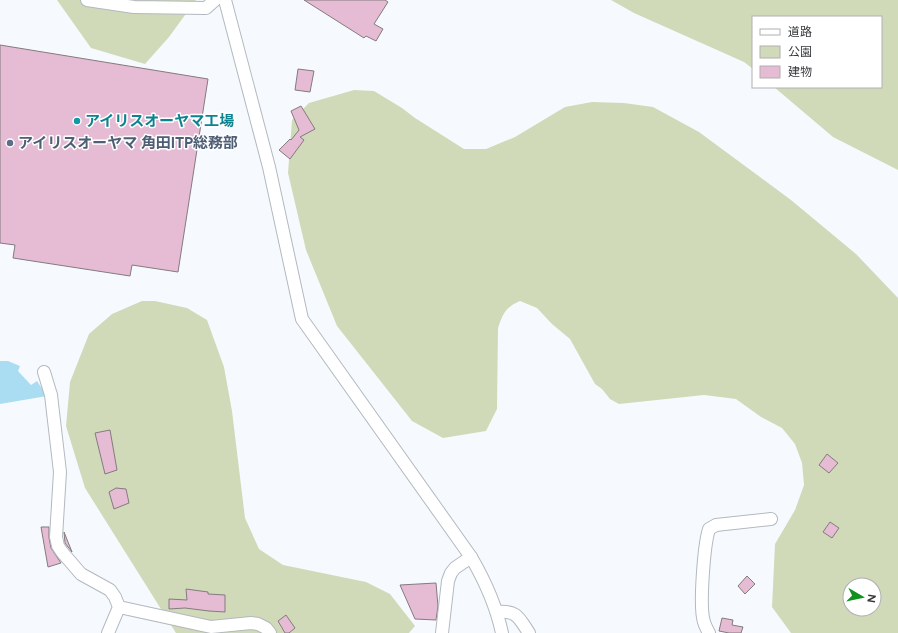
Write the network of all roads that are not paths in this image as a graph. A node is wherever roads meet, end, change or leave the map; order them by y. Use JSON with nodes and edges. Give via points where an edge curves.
{"nodes":[{"id":1,"x":87,"y":0,"type":"edge"},
{"id":2,"x":215,"y":0,"type":"edge"},
{"id":3,"x":225,"y":0,"type":"edge"},
{"id":4,"x":44,"y":372,"type":"dead end"},
{"id":5,"x":771,"y":519,"type":"dead end"},
{"id":6,"x":471,"y":557,"type":"junction"},
{"id":7,"x":119,"y":608,"type":"junction"},
{"id":8,"x":497,"y":612,"type":"junction"},
{"id":9,"x":108,"y":633,"type":"edge"},
{"id":10,"x":270,"y":633,"type":"edge"},
{"id":11,"x":442,"y":633,"type":"edge"},
{"id":12,"x":502,"y":633,"type":"edge"},
{"id":13,"x":529,"y":633,"type":"edge"},
{"id":14,"x":709,"y":633,"type":"edge"}],
"edges":[{"from":1,"to":2,"type":"street","via":[[134,7],[206,8]]},
{"from":3,"to":6,"type":"street","via":[[269,167],[302,319]]},
{"from":4,"to":7,"type":"street","via":[[51,394],[60,472],[56,538],[58,546],[81,574],[110,590]]},
{"from":5,"to":14,"type":"street","via":[[721,524],[709,529],[706,537],[702,600],[703,621]]},
{"from":6,"to":8,"type":"street","via":[[485,580]]},
{"from":6,"to":11,"type":"street","via":[[451,573]]},
{"from":7,"to":9,"type":"street"},
{"from":7,"to":10,"type":"street","via":[[211,627],[258,624]]},
{"from":8,"to":12,"type":"street"},
{"from":8,"to":13,"type":"street","via":[[506,611],[519,617]]}]}
